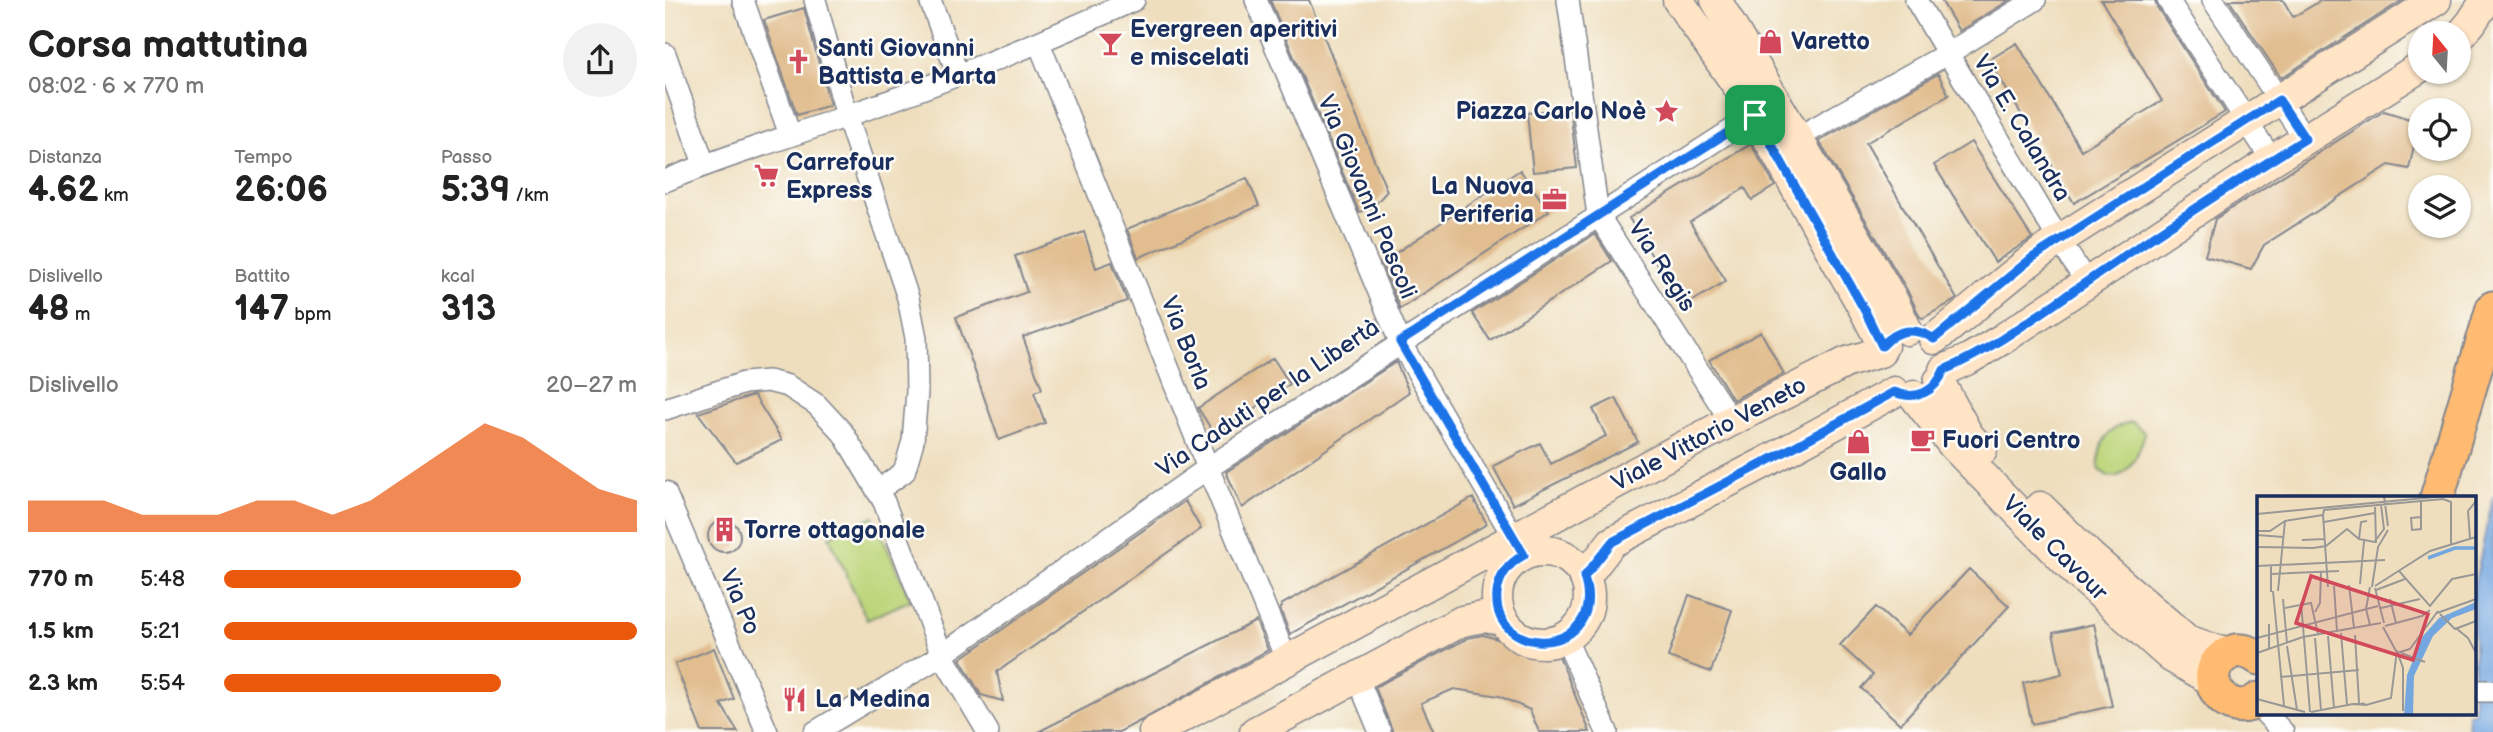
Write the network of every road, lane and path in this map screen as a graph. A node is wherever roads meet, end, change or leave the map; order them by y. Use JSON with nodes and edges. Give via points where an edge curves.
{"nodes":[{"id":1,"x":743,"y":0,"type":"edge"},
{"id":2,"x":815,"y":0,"type":"edge"},
{"id":3,"x":930,"y":0,"type":"edge"},
{"id":4,"x":1135,"y":0,"type":"edge"},
{"id":5,"x":1256,"y":0,"type":"edge"},
{"id":6,"x":1568,"y":0,"type":"edge"},
{"id":7,"x":1678,"y":0,"type":"edge"},
{"id":8,"x":1716,"y":0,"type":"edge"},
{"id":9,"x":1916,"y":0,"type":"edge"},
{"id":10,"x":2035,"y":0,"type":"edge"},
{"id":11,"x":2168,"y":0,"type":"edge"},
{"id":12,"x":2213,"y":0,"type":"edge"},
{"id":13,"x":2436,"y":0,"type":"edge"},
{"id":14,"x":2486,"y":0,"type":"edge"},
{"id":15,"x":1114,"y":4,"type":"edge"},
{"id":16,"x":2471,"y":23,"type":"edge"},
{"id":17,"x":1039,"y":43,"type":"junction"},
{"id":18,"x":665,"y":54,"type":"edge"},
{"id":19,"x":1947,"y":54,"type":"junction"},
{"id":20,"x":958,"y":75,"type":"junction"},
{"id":21,"x":2408,"y":75,"type":"edge"},
{"id":22,"x":2279,"y":100,"type":"junction"},
{"id":23,"x":1755,"y":115,"type":"junction"},
{"id":24,"x":847,"y":116,"type":"junction"},
{"id":25,"x":2246,"y":121,"type":"junction"},
{"id":26,"x":790,"y":135,"type":"junction"},
{"id":27,"x":1797,"y":138,"type":"junction"},
{"id":28,"x":2305,"y":139,"type":"junction"},
{"id":29,"x":2272,"y":160,"type":"junction"},
{"id":30,"x":705,"y":164,"type":"junction"},
{"id":31,"x":665,"y":181,"type":"edge"},
{"id":32,"x":1598,"y":215,"type":"junction"},
{"id":33,"x":2059,"y":240,"type":"junction"},
{"id":34,"x":2086,"y":282,"type":"junction"},
{"id":35,"x":2493,"y":308,"type":"edge"},
{"id":36,"x":1400,"y":342,"type":"junction"},
{"id":37,"x":1901,"y":342,"type":"junction"},
{"id":38,"x":1923,"y":385,"type":"junction"},
{"id":39,"x":665,"y":409,"type":"edge"},
{"id":40,"x":1731,"y":421,"type":"junction"},
{"id":41,"x":1207,"y":468,"type":"junction"},
{"id":42,"x":877,"y":491,"type":"junction"},
{"id":43,"x":665,"y":492,"type":"edge"},
{"id":44,"x":2438,"y":496,"type":"edge"},
{"id":45,"x":1523,"y":551,"type":"junction"},
{"id":46,"x":1584,"y":577,"type":"junction"},
{"id":47,"x":1503,"y":620,"type":"junction"},
{"id":48,"x":1565,"y":637,"type":"junction"},
{"id":49,"x":942,"y":655,"type":"junction"},
{"id":50,"x":1287,"y":660,"type":"junction"},
{"id":51,"x":2243,"y":661,"type":"edge"},
{"id":52,"x":1357,"y":677,"type":"junction"},
{"id":53,"x":2253,"y":710,"type":"edge"},
{"id":54,"x":2258,"y":714,"type":"edge"},
{"id":55,"x":767,"y":732,"type":"edge"},
{"id":56,"x":815,"y":732,"type":"edge"},
{"id":57,"x":988,"y":732,"type":"edge"},
{"id":58,"x":1154,"y":732,"type":"edge"},
{"id":59,"x":1255,"y":732,"type":"edge"},
{"id":60,"x":1380,"y":732,"type":"edge"},
{"id":61,"x":1607,"y":732,"type":"edge"},
{"id":62,"x":2283,"y":732,"type":"edge"}],
"edges":[{"from":1,"to":26,"type":"street"},
{"from":2,"to":24,"type":"street"},
{"from":3,"to":20,"type":"street"},
{"from":4,"to":15,"type":"street"},
{"from":5,"to":36,"type":"street","name":"Via Giovanni Pascoli"},
{"from":6,"to":32,"type":"street","name":"Via Regis"},
{"from":7,"to":23,"type":"main road"},
{"from":8,"to":27,"type":"main road"},
{"from":9,"to":19,"type":"street","name":"Via E. Calandra"},
{"from":10,"to":19,"type":"street"},
{"from":11,"to":25,"type":"street"},
{"from":12,"to":22,"type":"street"},
{"from":13,"to":22,"type":"main road","name":"Viale Vittorio Veneto"},
{"from":14,"to":16,"type":"main road"},
{"from":15,"to":17,"type":"street"},
{"from":17,"to":20,"type":"street"},
{"from":17,"to":41,"type":"street","name":"Via Borla"},
{"from":18,"to":30,"type":"street"},
{"from":19,"to":27,"type":"street"},
{"from":19,"to":33,"type":"street","name":"Via E. Calandra"},
{"from":20,"to":24,"type":"street"},
{"from":21,"to":28,"type":"main road","name":"Viale Vittorio Veneto"},
{"from":22,"to":25,"type":"main road","name":"Viale Vittorio Veneto"},
{"from":22,"to":28,"type":"street"},
{"from":23,"to":32,"type":"street","name":"Via Caduti per la Libertà"},
{"from":23,"to":37,"type":"main road","via":[[1865,311]]},
{"from":24,"to":26,"type":"street"},
{"from":24,"to":42,"type":"street","via":[[908,298],[916,338],[913,441],[904,472]]},
{"from":25,"to":29,"type":"street"},
{"from":25,"to":33,"type":"main road","name":"Viale Vittorio Veneto"},
{"from":26,"to":30,"type":"street"},
{"from":27,"to":37,"type":"main road","via":[[1892,299]]},
{"from":28,"to":29,"type":"main road","name":"Viale Vittorio Veneto"},
{"from":29,"to":34,"type":"main road","name":"Viale Vittorio Veneto"},
{"from":30,"to":31,"type":"street"},
{"from":32,"to":36,"type":"street","name":"Via Caduti per la Libertà"},
{"from":32,"to":40,"type":"street","name":"Via Regis"},
{"from":33,"to":34,"type":"street","name":"Via E. Calandra"},
{"from":33,"to":37,"type":"main road","name":"Viale Vittorio Veneto"},
{"from":34,"to":38,"type":"main road","name":"Viale Vittorio Veneto","via":[[2004,338]]},
{"from":35,"to":44,"type":"main road"},
{"from":36,"to":41,"type":"street","name":"Via Caduti per la Libertà"},
{"from":36,"to":45,"type":"street","name":"Via Giovanni Pascoli"},
{"from":37,"to":38,"type":"main road","via":[[1944,359]]},
{"from":37,"to":38,"type":"main road","via":[[1878,363],[1880,375],[1885,384]]},
{"from":37,"to":40,"type":"main road","name":"Viale Vittorio Veneto","via":[[1847,362]]},
{"from":38,"to":46,"type":"main road","name":"Viale Vittorio Veneto","via":[[1612,542]]},
{"from":38,"to":51,"type":"main road","name":"Viale Cavour","via":[[2091,557],[2187,640]]},
{"from":39,"to":42,"type":"street","via":[[744,383],[768,381],[788,386],[817,405],[843,433]]},
{"from":40,"to":45,"type":"main road","name":"Viale Vittorio Veneto","via":[[1542,522]]},
{"from":41,"to":49,"type":"street","name":"Via Caduti per la Libertà"},
{"from":41,"to":50,"type":"street","name":"Via Borla"},
{"from":42,"to":49,"type":"street"},
{"from":43,"to":55,"type":"street","name":"Via Po"},
{"from":45,"to":46,"type":"main road","via":[[1547,551],[1569,559]]},
{"from":45,"to":47,"type":"main road","via":[[1498,586]]},
{"from":45,"to":50,"type":"main road","via":[[1472,561]]},
{"from":46,"to":48,"type":"main road","via":[[1588,604],[1584,617]]},
{"from":47,"to":48,"type":"main road","via":[[1512,631],[1538,642]]},
{"from":47,"to":52,"type":"main road","via":[[1462,621]]},
{"from":48,"to":61,"type":"street"},
{"from":49,"to":56,"type":"street","name":"Via Caduti per la Libertà"},
{"from":49,"to":57,"type":"street"},
{"from":50,"to":58,"type":"main road"},
{"from":51,"to":53,"type":"main road","via":[[2221,698]]},
{"from":52,"to":59,"type":"main road"},
{"from":52,"to":60,"type":"street"},
{"from":54,"to":62,"type":"street"}]}
